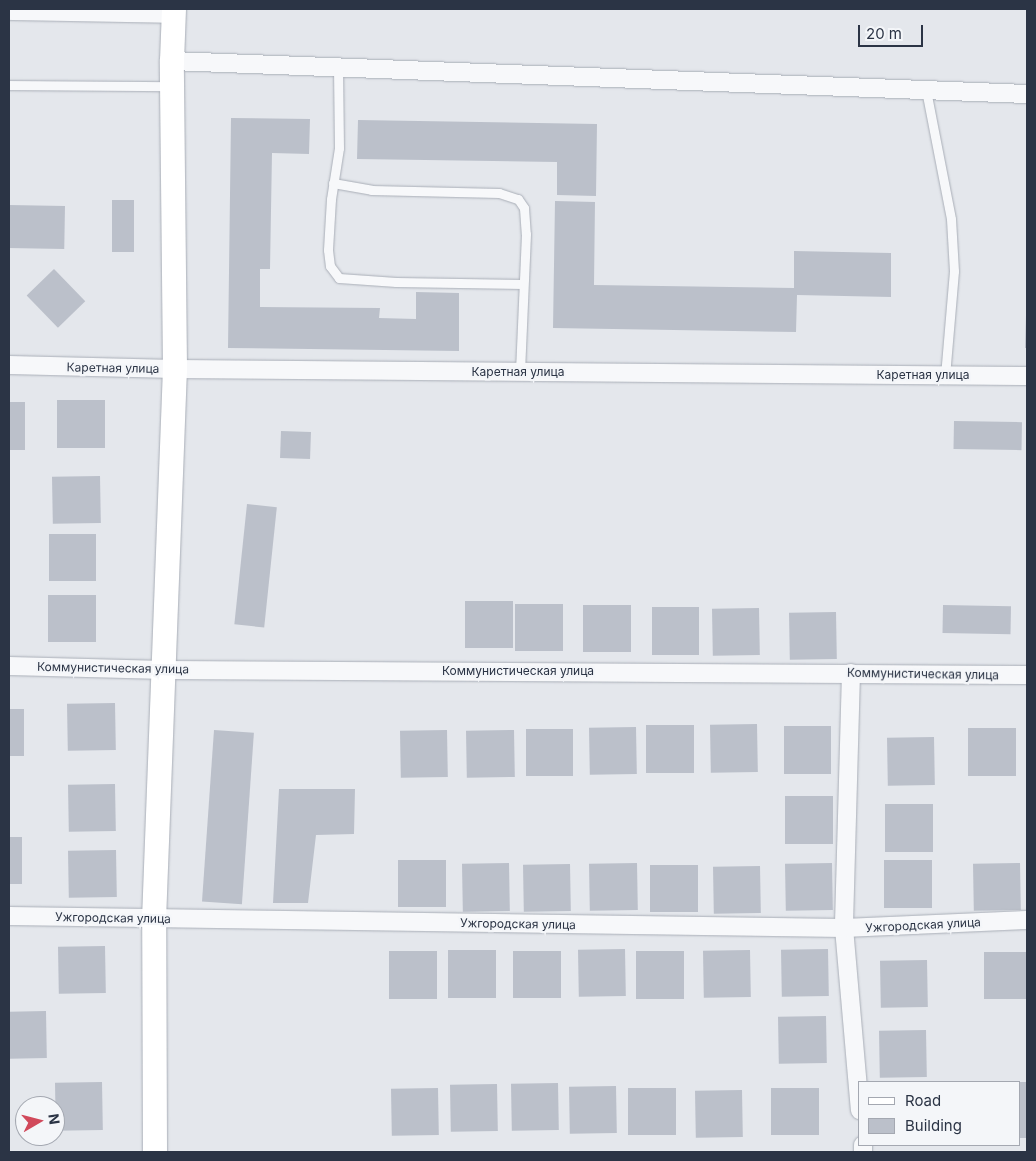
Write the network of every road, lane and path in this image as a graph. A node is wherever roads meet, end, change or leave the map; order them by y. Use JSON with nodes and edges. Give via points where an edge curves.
{"nodes":[{"id":1,"x":9,"y":11,"type":"edge"},
{"id":2,"x":174,"y":11,"type":"edge"},
{"id":3,"x":172,"y":61,"type":"junction"},
{"id":4,"x":338,"y":67,"type":"junction"},
{"id":5,"x":9,"y":85,"type":"edge"},
{"id":6,"x":172,"y":86,"type":"junction"},
{"id":7,"x":926,"y":90,"type":"junction"},
{"id":8,"x":1027,"y":94,"type":"edge"},
{"id":9,"x":333,"y":183,"type":"junction"},
{"id":10,"x":523,"y":284,"type":"junction"},
{"id":11,"x":9,"y":365,"type":"edge"},
{"id":12,"x":175,"y":369,"type":"junction"},
{"id":13,"x":520,"y":372,"type":"junction"},
{"id":14,"x":945,"y":375,"type":"junction"},
{"id":15,"x":1027,"y":376,"type":"edge"},
{"id":16,"x":9,"y":666,"type":"edge"},
{"id":17,"x":165,"y":670,"type":"junction"},
{"id":18,"x":851,"y":673,"type":"junction"},
{"id":19,"x":1027,"y":675,"type":"edge"},
{"id":20,"x":9,"y":916,"type":"edge"},
{"id":21,"x":154,"y":920,"type":"junction"},
{"id":22,"x":1027,"y":920,"type":"edge"},
{"id":23,"x":844,"y":928,"type":"junction"},
{"id":24,"x":858,"y":1087,"type":"edge"},
{"id":25,"x":155,"y":1152,"type":"edge"}],
"edges":[{"from":1,"to":2,"type":"street"},
{"from":2,"to":3,"type":"main road"},
{"from":3,"to":4,"type":"street"},
{"from":3,"to":6,"type":"main road"},
{"from":4,"to":7,"type":"street"},
{"from":4,"to":9,"type":"lane","via":[[339,148]]},
{"from":5,"to":6,"type":"lane"},
{"from":6,"to":12,"type":"main road"},
{"from":7,"to":8,"type":"street"},
{"from":7,"to":14,"type":"lane","via":[[951,219],[954,271]]},
{"from":9,"to":10,"type":"lane","via":[[371,190],[512,195],[524,208]]},
{"from":9,"to":10,"type":"lane","via":[[328,250],[330,266],[339,278]]},
{"from":10,"to":13,"type":"lane"},
{"from":11,"to":12,"type":"street","name":"Каретная улица"},
{"from":12,"to":13,"type":"street","name":"Каретная улица"},
{"from":12,"to":17,"type":"main road"},
{"from":13,"to":14,"type":"street","name":"Каретная улица"},
{"from":14,"to":15,"type":"street","name":"Каретная улица"},
{"from":16,"to":17,"type":"street","name":"Коммунистическая улица"},
{"from":17,"to":18,"type":"street","name":"Коммунистическая улица"},
{"from":17,"to":21,"type":"main road"},
{"from":18,"to":19,"type":"street","name":"Коммунистическая улица"},
{"from":18,"to":23,"type":"street"},
{"from":20,"to":21,"type":"street","name":"Ужгородская улица"},
{"from":21,"to":23,"type":"street","name":"Ужгородская улица"},
{"from":21,"to":25,"type":"main road"},
{"from":22,"to":23,"type":"street","name":"Ужгородская улица"},
{"from":23,"to":24,"type":"street"}]}
